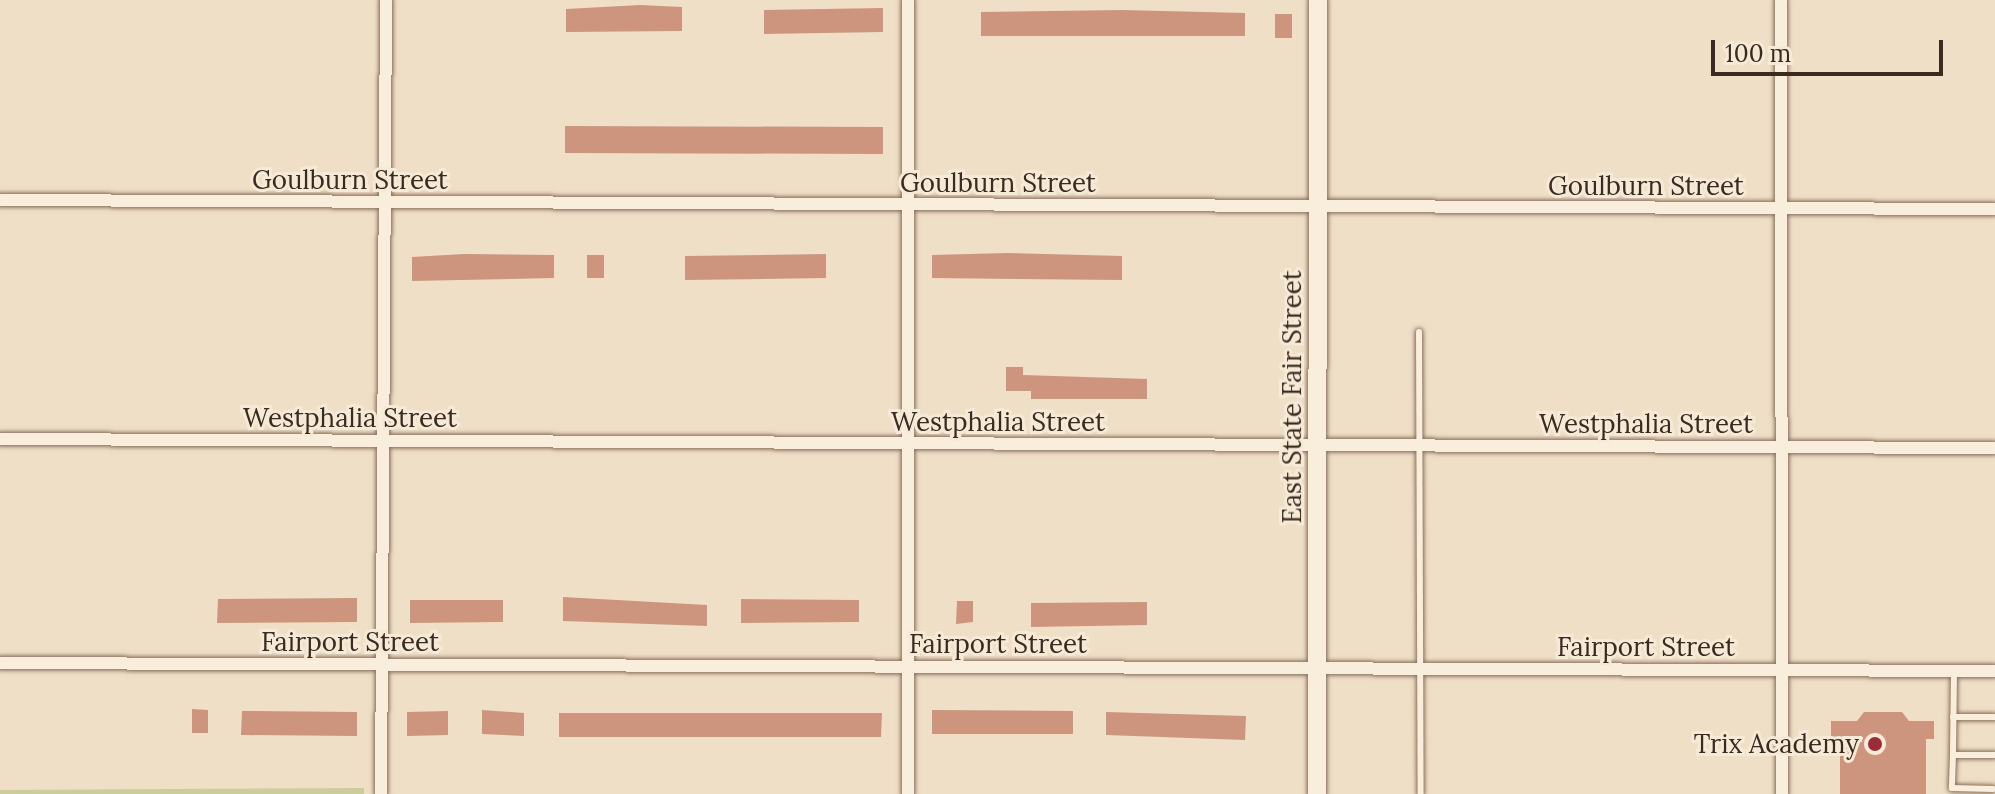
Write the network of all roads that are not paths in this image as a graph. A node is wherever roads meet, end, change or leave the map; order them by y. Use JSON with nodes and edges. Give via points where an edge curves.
{"nodes":[{"id":1,"x":386,"y":0,"type":"edge"},
{"id":2,"x":908,"y":0,"type":"edge"},
{"id":3,"x":1318,"y":0,"type":"edge"},
{"id":4,"x":1781,"y":0,"type":"edge"},
{"id":5,"x":0,"y":200,"type":"edge"},
{"id":6,"x":387,"y":202,"type":"junction"},
{"id":7,"x":910,"y":205,"type":"junction"},
{"id":8,"x":1319,"y":207,"type":"junction"},
{"id":9,"x":1783,"y":208,"type":"junction"},
{"id":10,"x":1995,"y":209,"type":"edge"},
{"id":11,"x":1419,"y":332,"type":"dead end"},
{"id":12,"x":0,"y":439,"type":"edge"},
{"id":13,"x":385,"y":440,"type":"junction"},
{"id":14,"x":909,"y":444,"type":"junction"},
{"id":15,"x":1318,"y":445,"type":"junction"},
{"id":16,"x":1420,"y":445,"type":"junction"},
{"id":17,"x":1784,"y":447,"type":"junction"},
{"id":18,"x":1995,"y":448,"type":"edge"},
{"id":19,"x":0,"y":663,"type":"edge"},
{"id":20,"x":384,"y":665,"type":"junction"},
{"id":21,"x":908,"y":666,"type":"junction"},
{"id":22,"x":1317,"y":667,"type":"junction"},
{"id":23,"x":1420,"y":668,"type":"junction"},
{"id":24,"x":1782,"y":669,"type":"junction"},
{"id":25,"x":1954,"y":671,"type":"junction"},
{"id":26,"x":1995,"y":671,"type":"edge"},
{"id":27,"x":1953,"y":717,"type":"junction"},
{"id":28,"x":1995,"y":717,"type":"edge"},
{"id":29,"x":1953,"y":755,"type":"junction"},
{"id":30,"x":1995,"y":755,"type":"edge"},
{"id":31,"x":1993,"y":789,"type":"edge"},
{"id":32,"x":381,"y":794,"type":"edge"},
{"id":33,"x":908,"y":794,"type":"edge"},
{"id":34,"x":1317,"y":794,"type":"edge"},
{"id":35,"x":1421,"y":794,"type":"edge"},
{"id":36,"x":1782,"y":794,"type":"edge"}],
"edges":[{"from":1,"to":6,"type":"street"},
{"from":2,"to":7,"type":"street"},
{"from":3,"to":8,"type":"street","name":"East State Fair Street"},
{"from":4,"to":9,"type":"street"},
{"from":5,"to":6,"type":"street","name":"Goulburn Street"},
{"from":6,"to":7,"type":"street","name":"Goulburn Street"},
{"from":6,"to":13,"type":"street"},
{"from":7,"to":8,"type":"street","name":"Goulburn Street"},
{"from":7,"to":14,"type":"street"},
{"from":8,"to":9,"type":"street","name":"Goulburn Street"},
{"from":8,"to":15,"type":"street","name":"East State Fair Street"},
{"from":9,"to":10,"type":"street","name":"Goulburn Street"},
{"from":9,"to":17,"type":"street"},
{"from":11,"to":16,"type":"lane"},
{"from":12,"to":13,"type":"street","name":"Westphalia Street"},
{"from":13,"to":14,"type":"street","name":"Westphalia Street"},
{"from":13,"to":20,"type":"street"},
{"from":14,"to":15,"type":"street","name":"Westphalia Street"},
{"from":14,"to":21,"type":"street"},
{"from":15,"to":16,"type":"street","name":"Westphalia Street"},
{"from":15,"to":22,"type":"street","name":"East State Fair Street"},
{"from":16,"to":17,"type":"street","name":"Westphalia Street"},
{"from":16,"to":23,"type":"lane"},
{"from":17,"to":18,"type":"street","name":"Westphalia Street"},
{"from":17,"to":24,"type":"street"},
{"from":19,"to":20,"type":"street","name":"Fairport Street"},
{"from":20,"to":21,"type":"street","name":"Fairport Street"},
{"from":20,"to":32,"type":"street"},
{"from":21,"to":22,"type":"street","name":"Fairport Street"},
{"from":21,"to":33,"type":"street"},
{"from":22,"to":23,"type":"street","name":"Fairport Street"},
{"from":22,"to":34,"type":"street","name":"East State Fair Street"},
{"from":23,"to":24,"type":"street","name":"Fairport Street"},
{"from":23,"to":35,"type":"lane"},
{"from":24,"to":25,"type":"street","name":"Fairport Street"},
{"from":24,"to":36,"type":"street"},
{"from":25,"to":26,"type":"street","name":"Fairport Street"},
{"from":25,"to":27,"type":"lane"},
{"from":27,"to":28,"type":"lane"},
{"from":27,"to":29,"type":"lane"},
{"from":29,"to":30,"type":"lane"},
{"from":29,"to":31,"type":"lane","via":[[1952,788]]}]}
